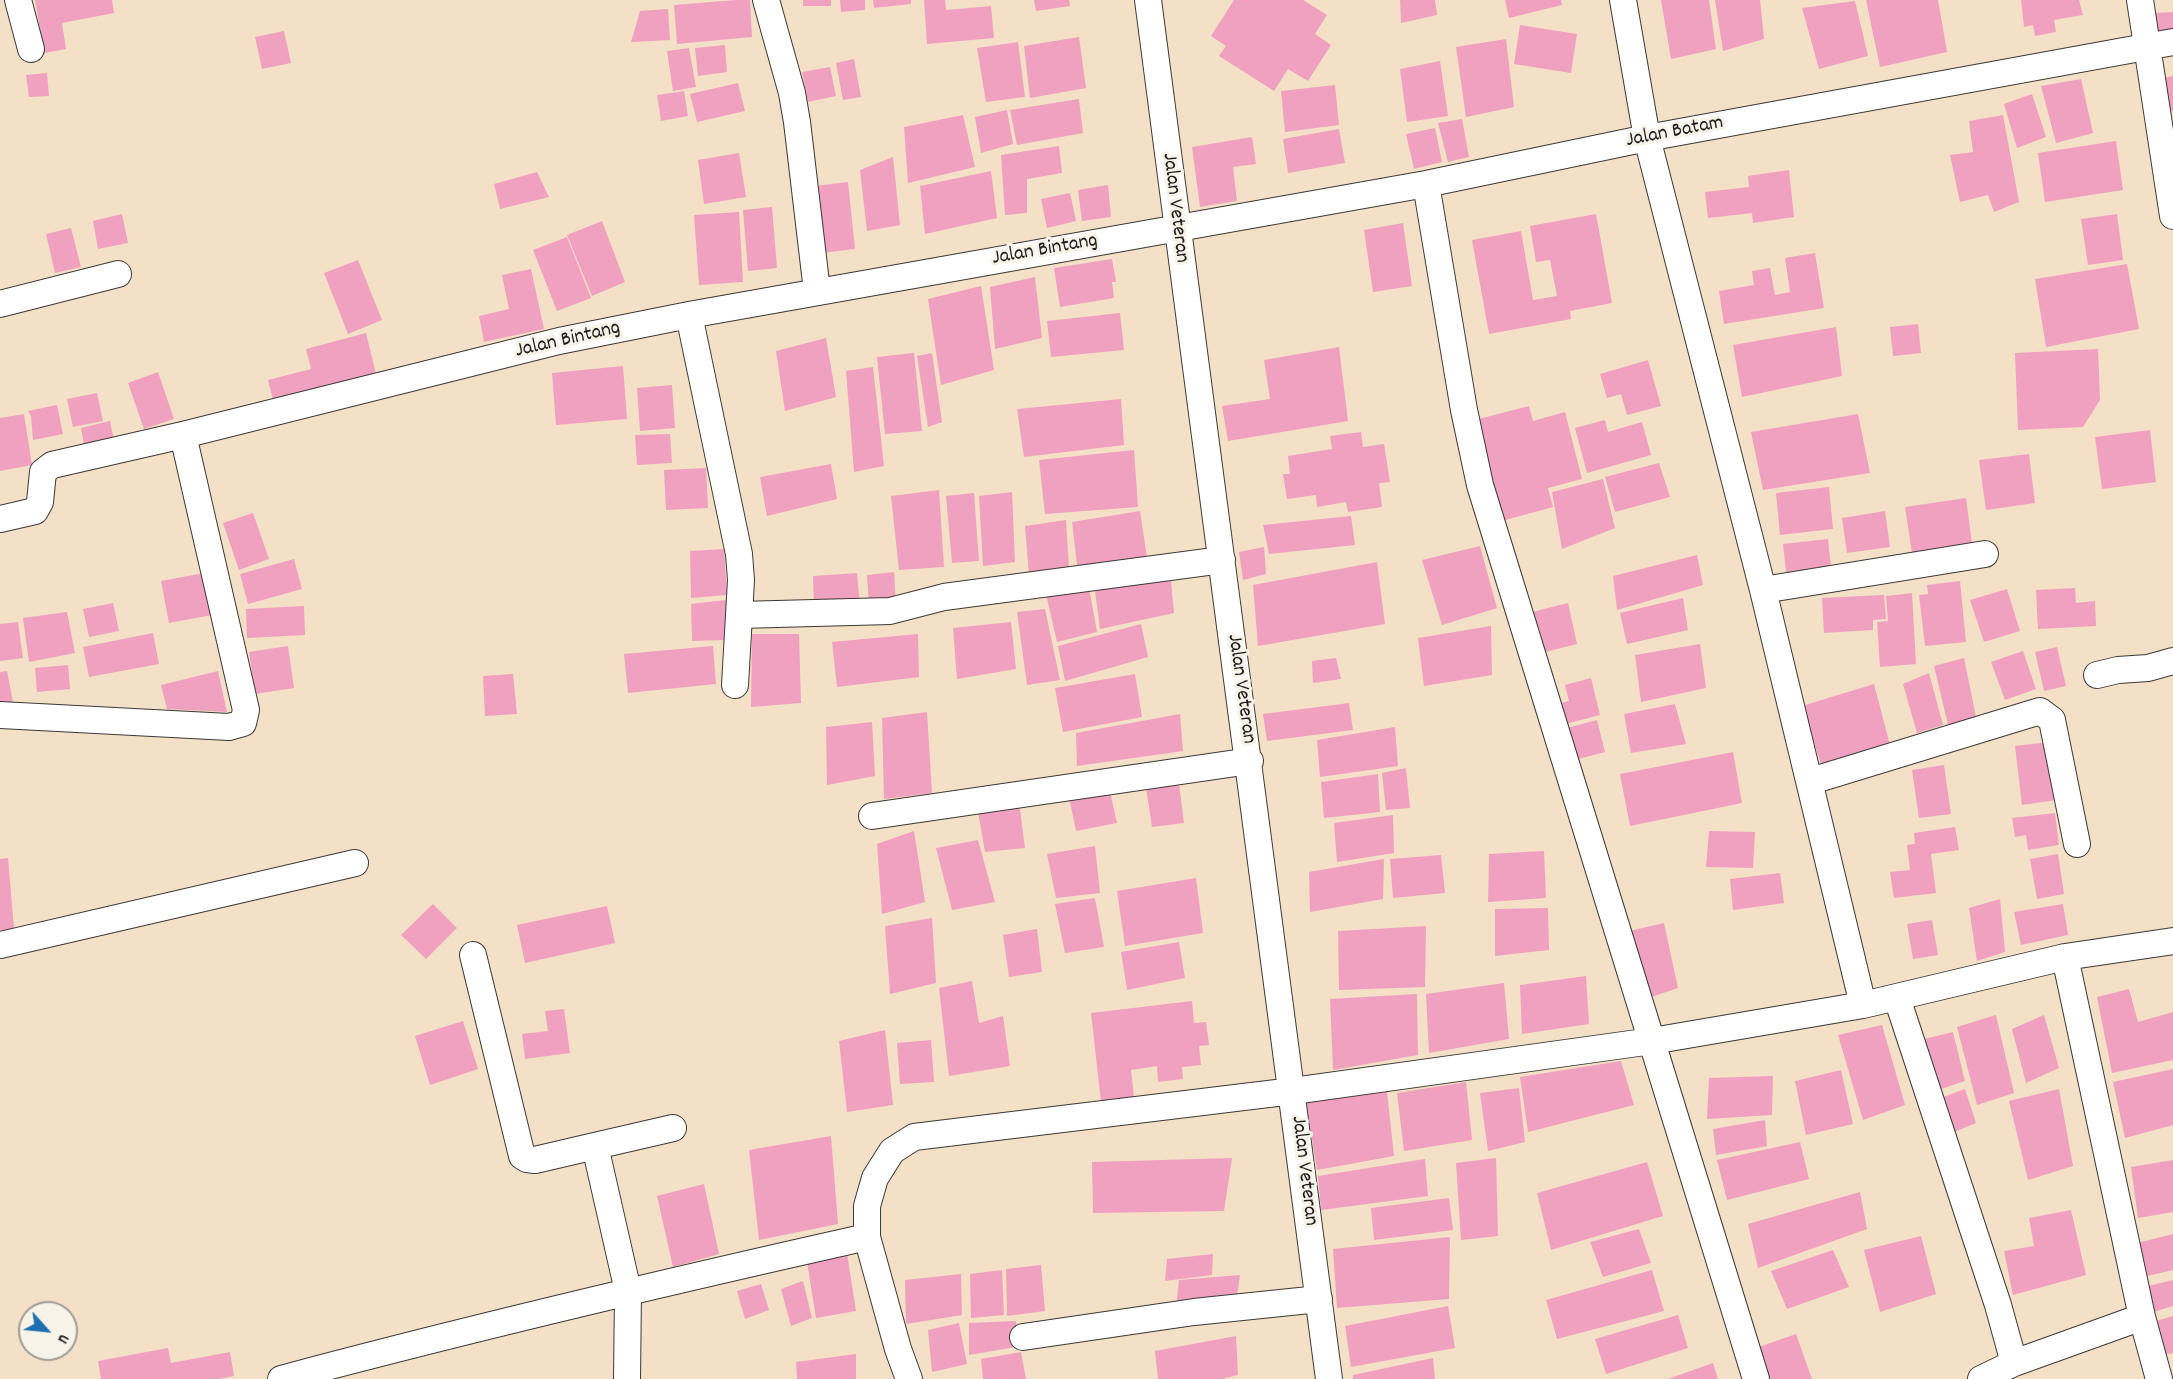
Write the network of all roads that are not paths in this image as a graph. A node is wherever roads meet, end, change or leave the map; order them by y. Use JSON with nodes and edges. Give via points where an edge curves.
{"nodes":[{"id":1,"x":18,"y":0,"type":"edge"},
{"id":2,"x":766,"y":0,"type":"edge"},
{"id":3,"x":1148,"y":0,"type":"edge"},
{"id":4,"x":1623,"y":0,"type":"edge"},
{"id":5,"x":2140,"y":0,"type":"edge"},
{"id":6,"x":2173,"y":42,"type":"edge"},
{"id":7,"x":2146,"y":46,"type":"junction"},
{"id":8,"x":30,"y":49,"type":"dead end"},
{"id":9,"x":1647,"y":138,"type":"junction"},
{"id":10,"x":1426,"y":184,"type":"junction"},
{"id":11,"x":2173,"y":216,"type":"edge"},
{"id":12,"x":1177,"y":227,"type":"junction"},
{"id":13,"x":118,"y":274,"type":"dead end"},
{"id":14,"x":817,"y":291,"type":"junction"},
{"id":15,"x":0,"y":304,"type":"edge"},
{"id":16,"x":689,"y":315,"type":"junction"},
{"id":17,"x":183,"y":435,"type":"junction"},
{"id":18,"x":0,"y":519,"type":"edge"},
{"id":19,"x":1985,"y":554,"type":"dead end"},
{"id":20,"x":1222,"y":560,"type":"junction"},
{"id":21,"x":1763,"y":590,"type":"junction"},
{"id":22,"x":739,"y":615,"type":"junction"},
{"id":23,"x":2173,"y":662,"type":"edge"},
{"id":24,"x":2097,"y":675,"type":"dead end"},
{"id":25,"x":735,"y":685,"type":"dead end"},
{"id":26,"x":0,"y":715,"type":"edge"},
{"id":27,"x":1250,"y":761,"type":"junction"},
{"id":28,"x":1811,"y":781,"type":"junction"},
{"id":29,"x":872,"y":816,"type":"dead end"},
{"id":30,"x":2077,"y":844,"type":"dead end"},
{"id":31,"x":355,"y":863,"type":"dead end"},
{"id":32,"x":2173,"y":940,"type":"edge"},
{"id":33,"x":0,"y":945,"type":"edge"},
{"id":34,"x":473,"y":955,"type":"dead end"},
{"id":35,"x":2064,"y":957,"type":"junction"},
{"id":36,"x":1898,"y":998,"type":"junction"},
{"id":37,"x":1863,"y":1005,"type":"junction"},
{"id":38,"x":1652,"y":1041,"type":"junction"},
{"id":39,"x":1293,"y":1090,"type":"junction"},
{"id":40,"x":673,"y":1128,"type":"dead end"},
{"id":41,"x":595,"y":1146,"type":"junction"},
{"id":42,"x":867,"y":1236,"type":"junction"},
{"id":43,"x":628,"y":1291,"type":"junction"},
{"id":44,"x":1319,"y":1299,"type":"junction"},
{"id":45,"x":2142,"y":1317,"type":"junction"},
{"id":46,"x":1023,"y":1338,"type":"dead end"},
{"id":47,"x":2014,"y":1363,"type":"junction"},
{"id":48,"x":1987,"y":1378,"type":"edge"},
{"id":49,"x":281,"y":1379,"type":"edge"},
{"id":50,"x":627,"y":1379,"type":"edge"},
{"id":51,"x":909,"y":1379,"type":"edge"},
{"id":52,"x":1329,"y":1379,"type":"edge"},
{"id":53,"x":1756,"y":1379,"type":"edge"},
{"id":54,"x":2159,"y":1379,"type":"edge"}],
"edges":[{"from":1,"to":8,"type":"street"},
{"from":2,"to":14,"type":"street","via":[[795,113]]},
{"from":3,"to":12,"type":"street","name":"Jalan Veteran"},
{"from":4,"to":9,"type":"street"},
{"from":5,"to":7,"type":"street"},
{"from":6,"to":7,"type":"street","name":"Jalan Batam"},
{"from":7,"to":9,"type":"street","name":"Jalan Batam"},
{"from":7,"to":11,"type":"street"},
{"from":9,"to":10,"type":"street","name":"Jalan Batam"},
{"from":9,"to":21,"type":"street"},
{"from":10,"to":12,"type":"street","name":"Jalan Batam"},
{"from":10,"to":38,"type":"street","via":[[1480,485]]},
{"from":12,"to":14,"type":"street","name":"Jalan Bintang"},
{"from":12,"to":20,"type":"street","name":"Jalan Veteran"},
{"from":13,"to":15,"type":"street"},
{"from":14,"to":16,"type":"street","name":"Jalan Bintang"},
{"from":16,"to":17,"type":"street","name":"Jalan Bintang","via":[[559,341]]},
{"from":16,"to":22,"type":"street","via":[[739,554]]},
{"from":17,"to":18,"type":"street","name":"Jalan Bintang","via":[[47,467],[40,479],[40,502],[35,511]]},
{"from":17,"to":26,"type":"street","via":[[246,710],[243,723],[229,728]]},
{"from":19,"to":21,"type":"street"},
{"from":20,"to":22,"type":"street","via":[[944,597],[890,612]]},
{"from":20,"to":27,"type":"street","name":"Jalan Veteran"},
{"from":21,"to":28,"type":"street"},
{"from":22,"to":25,"type":"street"},
{"from":23,"to":24,"type":"street"},
{"from":27,"to":29,"type":"street"},
{"from":27,"to":39,"type":"street","name":"Jalan Veteran"},
{"from":28,"to":30,"type":"street","via":[[2040,711],[2052,720]]},
{"from":28,"to":37,"type":"street"},
{"from":31,"to":33,"type":"street"},
{"from":32,"to":35,"type":"street"},
{"from":34,"to":41,"type":"street","via":[[522,1156],[534,1160]]},
{"from":35,"to":36,"type":"street"},
{"from":35,"to":45,"type":"street"},
{"from":36,"to":37,"type":"street"},
{"from":36,"to":47,"type":"street"},
{"from":37,"to":38,"type":"street"},
{"from":38,"to":39,"type":"street"},
{"from":38,"to":53,"type":"street"},
{"from":39,"to":42,"type":"street","via":[[914,1137],[892,1150],[875,1178],[867,1206]]},
{"from":39,"to":44,"type":"street","name":"Jalan Veteran"},
{"from":40,"to":41,"type":"street"},
{"from":41,"to":43,"type":"street"},
{"from":42,"to":43,"type":"street"},
{"from":42,"to":51,"type":"street"},
{"from":43,"to":49,"type":"street"},
{"from":43,"to":50,"type":"street"},
{"from":44,"to":46,"type":"street","via":[[1194,1312]]},
{"from":44,"to":52,"type":"street","name":"Jalan Veteran"},
{"from":45,"to":47,"type":"street"},
{"from":45,"to":54,"type":"street"},
{"from":47,"to":48,"type":"street"}]}
